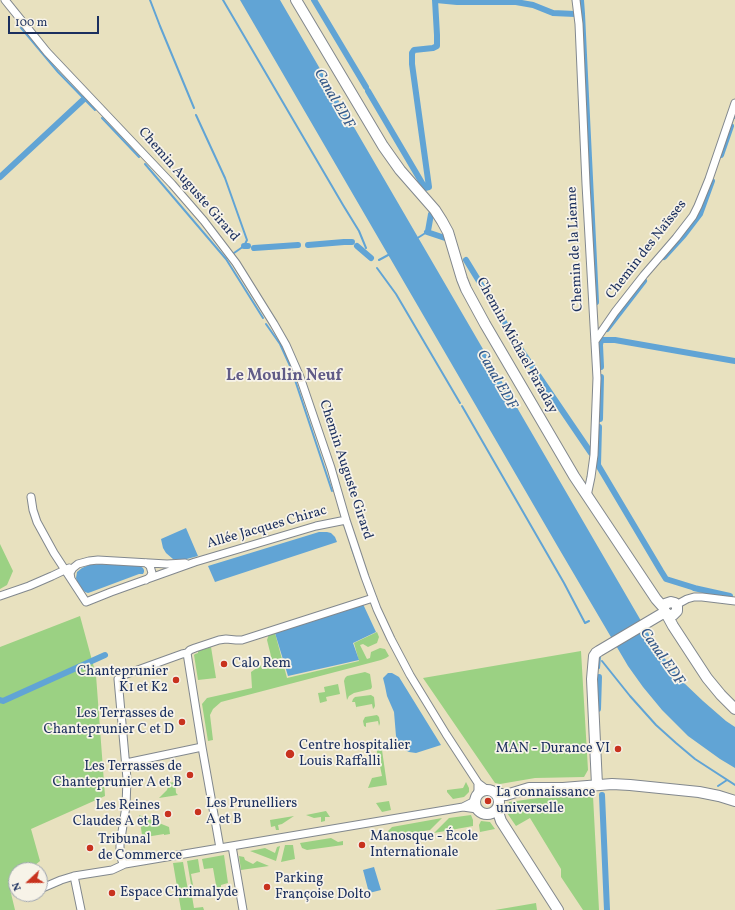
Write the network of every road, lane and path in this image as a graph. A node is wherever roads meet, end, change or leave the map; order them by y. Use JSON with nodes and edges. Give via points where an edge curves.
{"nodes":[{"id":1,"x":5,"y":0,"type":"edge"},
{"id":2,"x":296,"y":0,"type":"edge"},
{"id":3,"x":576,"y":0,"type":"edge"},
{"id":4,"x":735,"y":103,"type":"edge"},
{"id":5,"x":595,"y":341,"type":"junction"},
{"id":6,"x":587,"y":496,"type":"junction"},
{"id":7,"x":31,"y":497,"type":"dead end"},
{"id":8,"x":346,"y":520,"type":"junction"},
{"id":9,"x":195,"y":562,"type":"junction"},
{"id":10,"x":146,"y":563,"type":"junction"},
{"id":11,"x":78,"y":564,"type":"junction"},
{"id":12,"x":65,"y":570,"type":"junction"},
{"id":13,"x":146,"y":580,"type":"junction"},
{"id":14,"x":72,"y":582,"type":"junction"},
{"id":15,"x":0,"y":596,"type":"edge"},
{"id":16,"x":373,"y":598,"type":"junction"},
{"id":17,"x":735,"y":601,"type":"edge"},
{"id":18,"x":668,"y":610,"type":"junction"},
{"id":19,"x":187,"y":653,"type":"junction"},
{"id":20,"x":735,"y":709,"type":"edge"},
{"id":21,"x":202,"y":747,"type":"junction"},
{"id":22,"x":126,"y":763,"type":"junction"},
{"id":23,"x":597,"y":785,"type":"junction"},
{"id":24,"x":479,"y":795,"type":"junction"},
{"id":25,"x":735,"y":801,"type":"edge"},
{"id":26,"x":498,"y":803,"type":"junction"},
{"id":27,"x":232,"y":846,"type":"junction"},
{"id":28,"x":220,"y":848,"type":"junction"},
{"id":29,"x":123,"y":864,"type":"junction"},
{"id":30,"x":74,"y":876,"type":"junction"},
{"id":31,"x":48,"y":885,"type":"edge"},
{"id":32,"x":81,"y":910,"type":"edge"},
{"id":33,"x":243,"y":910,"type":"edge"},
{"id":34,"x":558,"y":910,"type":"edge"}],
"edges":[{"from":1,"to":8,"type":"street","name":"Chemin Auguste Girard","via":[[47,52],[172,184],[240,269],[276,327],[300,377]]},
{"from":2,"to":6,"type":"main road","name":"Chemin Michael Faraday","via":[[383,146],[445,225],[462,279],[471,298]]},
{"from":3,"to":5,"type":"street","name":"Chemin de la Lienne"},
{"from":4,"to":5,"type":"street","name":"Chemin des Naïsses","via":[[695,212]]},
{"from":5,"to":6,"type":"street","name":"Chemin de la Lienne","via":[[596,427],[592,477]]},
{"from":6,"to":18,"type":"main road","name":"Chemin Michael Faraday","via":[[644,581]]},
{"from":7,"to":12,"type":"street","via":[[37,522]]},
{"from":8,"to":9,"type":"street","name":"Allée Jacques Chirac","via":[[316,526]]},
{"from":8,"to":16,"type":"street","name":"Chemin Auguste Girard"},
{"from":9,"to":10,"type":"street","name":"Allée Jacques Chirac"},
{"from":9,"to":13,"type":"street","name":"Allée Jacques Chirac"},
{"from":10,"to":11,"type":"street","name":"Allée Jacques Chirac","via":[[98,560]]},
{"from":10,"to":13,"type":"street","via":[[152,573]]},
{"from":11,"to":12,"type":"street","name":"Allée Jacques Chirac"},
{"from":11,"to":14,"type":"street","via":[[71,571]]},
{"from":12,"to":14,"type":"street"},
{"from":12,"to":15,"type":"street","name":"Allée Jacques Chirac"},
{"from":13,"to":14,"type":"street","name":"Allée Jacques Chirac","via":[[86,602]]},
{"from":16,"to":19,"type":"street","via":[[242,640],[219,640]]},
{"from":16,"to":24,"type":"street","name":"Chemin Auguste Girard","via":[[390,639]]},
{"from":17,"to":18,"type":"street","via":[[694,597]]},
{"from":18,"to":20,"type":"main road","via":[[673,626],[687,648],[711,683]]},
{"from":18,"to":23,"type":"main road","via":[[594,654],[592,679]]},
{"from":19,"to":21,"type":"street"},
{"from":19,"to":22,"type":"street","via":[[118,678]]},
{"from":21,"to":22,"type":"street"},
{"from":21,"to":28,"type":"street"},
{"from":22,"to":29,"type":"street","via":[[126,806],[120,845]]},
{"from":23,"to":25,"type":"main road","via":[[630,785],[699,792]]},
{"from":23,"to":26,"type":"main road","via":[[529,788]]},
{"from":24,"to":26,"type":"main road","via":[[493,791]]},
{"from":24,"to":26,"type":"main road","via":[[483,814]]},
{"from":24,"to":27,"type":"street","via":[[463,807]]},
{"from":26,"to":34,"type":"main road","via":[[501,821]]},
{"from":27,"to":28,"type":"street"},
{"from":27,"to":33,"type":"street"},
{"from":28,"to":29,"type":"street"},
{"from":29,"to":30,"type":"street","via":[[112,870]]},
{"from":30,"to":31,"type":"street"},
{"from":30,"to":32,"type":"street"}]}
